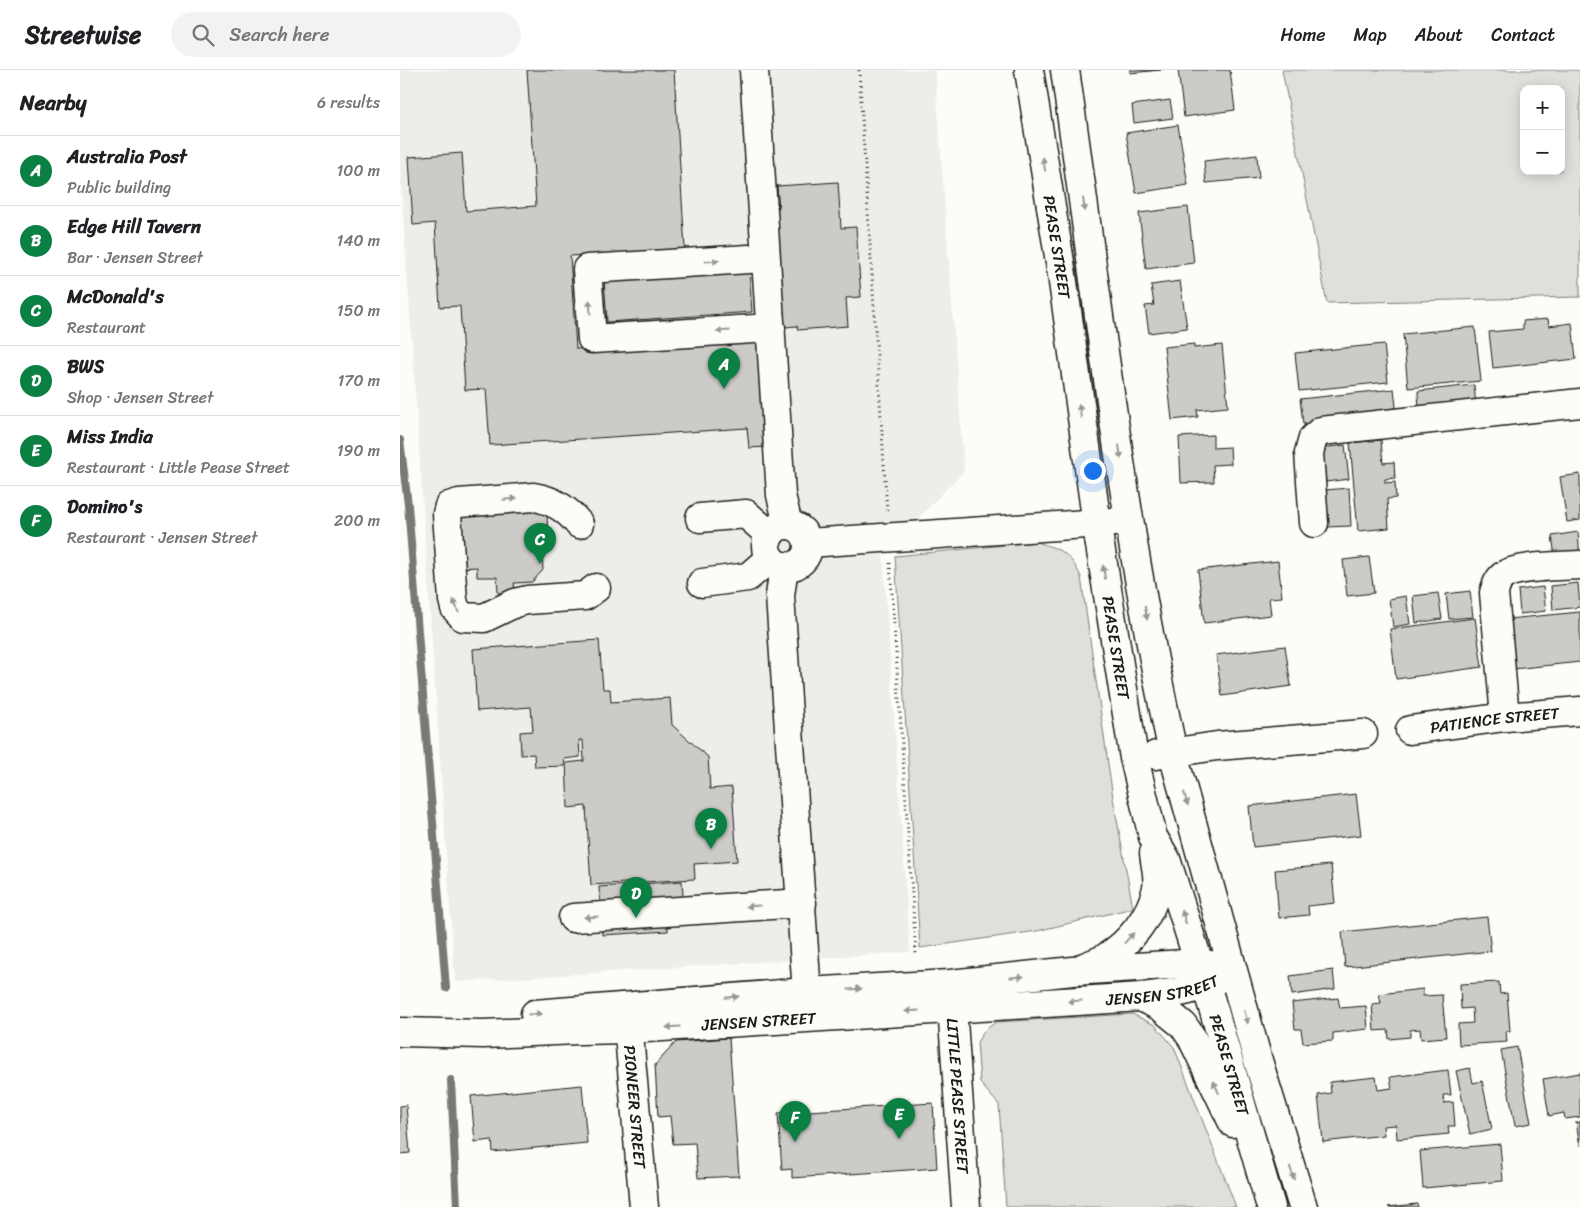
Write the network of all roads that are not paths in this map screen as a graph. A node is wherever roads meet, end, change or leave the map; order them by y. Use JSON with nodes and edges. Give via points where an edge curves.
{"nodes":[{"id":1,"x":754,"y":70,"type":"edge"},
{"id":2,"x":1029,"y":70,"type":"edge"},
{"id":3,"x":1065,"y":70,"type":"edge"},
{"id":4,"x":765,"y":258,"type":"junction"},
{"id":5,"x":771,"y":328,"type":"junction"},
{"id":6,"x":1580,"y":403,"type":"edge"},
{"id":7,"x":700,"y":518,"type":"dead end"},
{"id":8,"x":1129,"y":520,"type":"junction"},
{"id":9,"x":1096,"y":523,"type":"junction"},
{"id":10,"x":1314,"y":523,"type":"dead end"},
{"id":11,"x":580,"y":524,"type":"dead end"},
{"id":12,"x":778,"y":546,"type":"junction"},
{"id":13,"x":1580,"y":565,"type":"edge"},
{"id":14,"x":702,"y":583,"type":"dead end"},
{"id":15,"x":591,"y":592,"type":"dead end"},
{"id":16,"x":1580,"y":711,"type":"edge"},
{"id":17,"x":1505,"y":717,"type":"junction"},
{"id":18,"x":1410,"y":730,"type":"dead end"},
{"id":19,"x":1363,"y":734,"type":"dead end"},
{"id":20,"x":1173,"y":752,"type":"junction"},
{"id":21,"x":1134,"y":758,"type":"junction"},
{"id":22,"x":1153,"y":837,"type":"junction"},
{"id":23,"x":802,"y":903,"type":"junction"},
{"id":24,"x":573,"y":918,"type":"dead end"},
{"id":25,"x":1233,"y":970,"type":"junction"},
{"id":26,"x":1073,"y":971,"type":"junction"},
{"id":27,"x":1202,"y":974,"type":"junction"},
{"id":28,"x":951,"y":996,"type":"junction"},
{"id":29,"x":1141,"y":997,"type":"junction"},
{"id":30,"x":807,"y":1005,"type":"junction"},
{"id":31,"x":628,"y":1018,"type":"junction"},
{"id":32,"x":400,"y":1032,"type":"edge"},
{"id":33,"x":1262,"y":1177,"type":"junction"},
{"id":34,"x":644,"y":1207,"type":"edge"},
{"id":35,"x":966,"y":1207,"type":"edge"},
{"id":36,"x":1271,"y":1207,"type":"edge"},
{"id":37,"x":1303,"y":1207,"type":"edge"}],
"edges":[{"from":1,"to":4,"type":"street"},
{"from":9,"to":2,"type":"street","name":"PEASE STREET","one_way":true,"via":[[1062,275]]},
{"from":3,"to":8,"type":"street","name":"PEASE STREET","one_way":true},
{"from":4,"to":5,"type":"street"},
{"from":5,"to":4,"type":"street","one_way":true,"via":[[592,339],[588,269]]},
{"from":5,"to":12,"type":"street","via":[[781,495]]},
{"from":6,"to":10,"type":"street","via":[[1321,431],[1313,438],[1309,453]]},
{"from":7,"to":12,"type":"street","via":[[746,514]]},
{"from":8,"to":9,"type":"street"},
{"from":8,"to":20,"type":"street","name":"PEASE STREET","one_way":true},
{"from":9,"to":12,"type":"street","via":[[808,543],[799,528]]},
{"from":21,"to":9,"type":"street","name":"PEASE STREET","one_way":true},
{"from":15,"to":11,"type":"street","one_way":true,"via":[[527,600],[484,618],[463,618],[455,608],[451,588],[449,506],[543,498],[570,513]]},
{"from":12,"to":14,"type":"street","via":[[748,577]]},
{"from":12,"to":23,"type":"street"},
{"from":13,"to":17,"type":"street","via":[[1517,570],[1504,574],[1498,582],[1494,593]]},
{"from":16,"to":17,"type":"street","name":"PATIENCE STREET"},
{"from":17,"to":18,"type":"street","name":"PATIENCE STREET"},
{"from":19,"to":20,"type":"street"},
{"from":20,"to":21,"type":"street"},
{"from":20,"to":25,"type":"street","name":"PEASE STREET","one_way":true},
{"from":21,"to":22,"type":"street","name":"PEASE STREET"},
{"from":26,"to":22,"type":"street","one_way":true,"via":[[1104,959],[1120,948],[1144,919],[1157,886]]},
{"from":27,"to":22,"type":"street","name":"PEASE STREET","one_way":true,"via":[[1166,859]]},
{"from":23,"to":24,"type":"street","one_way":true},
{"from":23,"to":30,"type":"street"},
{"from":25,"to":27,"type":"street","name":"JENSEN STREET"},
{"from":25,"to":37,"type":"street","name":"PEASE STREET","one_way":true},
{"from":26,"to":27,"type":"street","name":"JENSEN STREET"},
{"from":28,"to":26,"type":"street","name":"JENSEN STREET","one_way":true},
{"from":27,"to":29,"type":"street","name":"JENSEN STREET","via":[[1192,990]]},
{"from":27,"to":33,"type":"street","name":"PEASE STREET"},
{"from":29,"to":28,"type":"street","name":"JENSEN STREET","one_way":true},
{"from":28,"to":30,"type":"street","name":"JENSEN STREET"},
{"from":28,"to":35,"type":"street","name":"LITTLE PEASE STREET"},
{"from":33,"to":29,"type":"street","one_way":true,"via":[[1192,1038],[1172,1015]]},
{"from":30,"to":31,"type":"street","name":"JENSEN STREET"},
{"from":31,"to":32,"type":"street","name":"JENSEN STREET","via":[[478,1018]]},
{"from":31,"to":34,"type":"street","name":"PIONEER STREET"},
{"from":33,"to":36,"type":"street","name":"PEASE STREET"}]}
